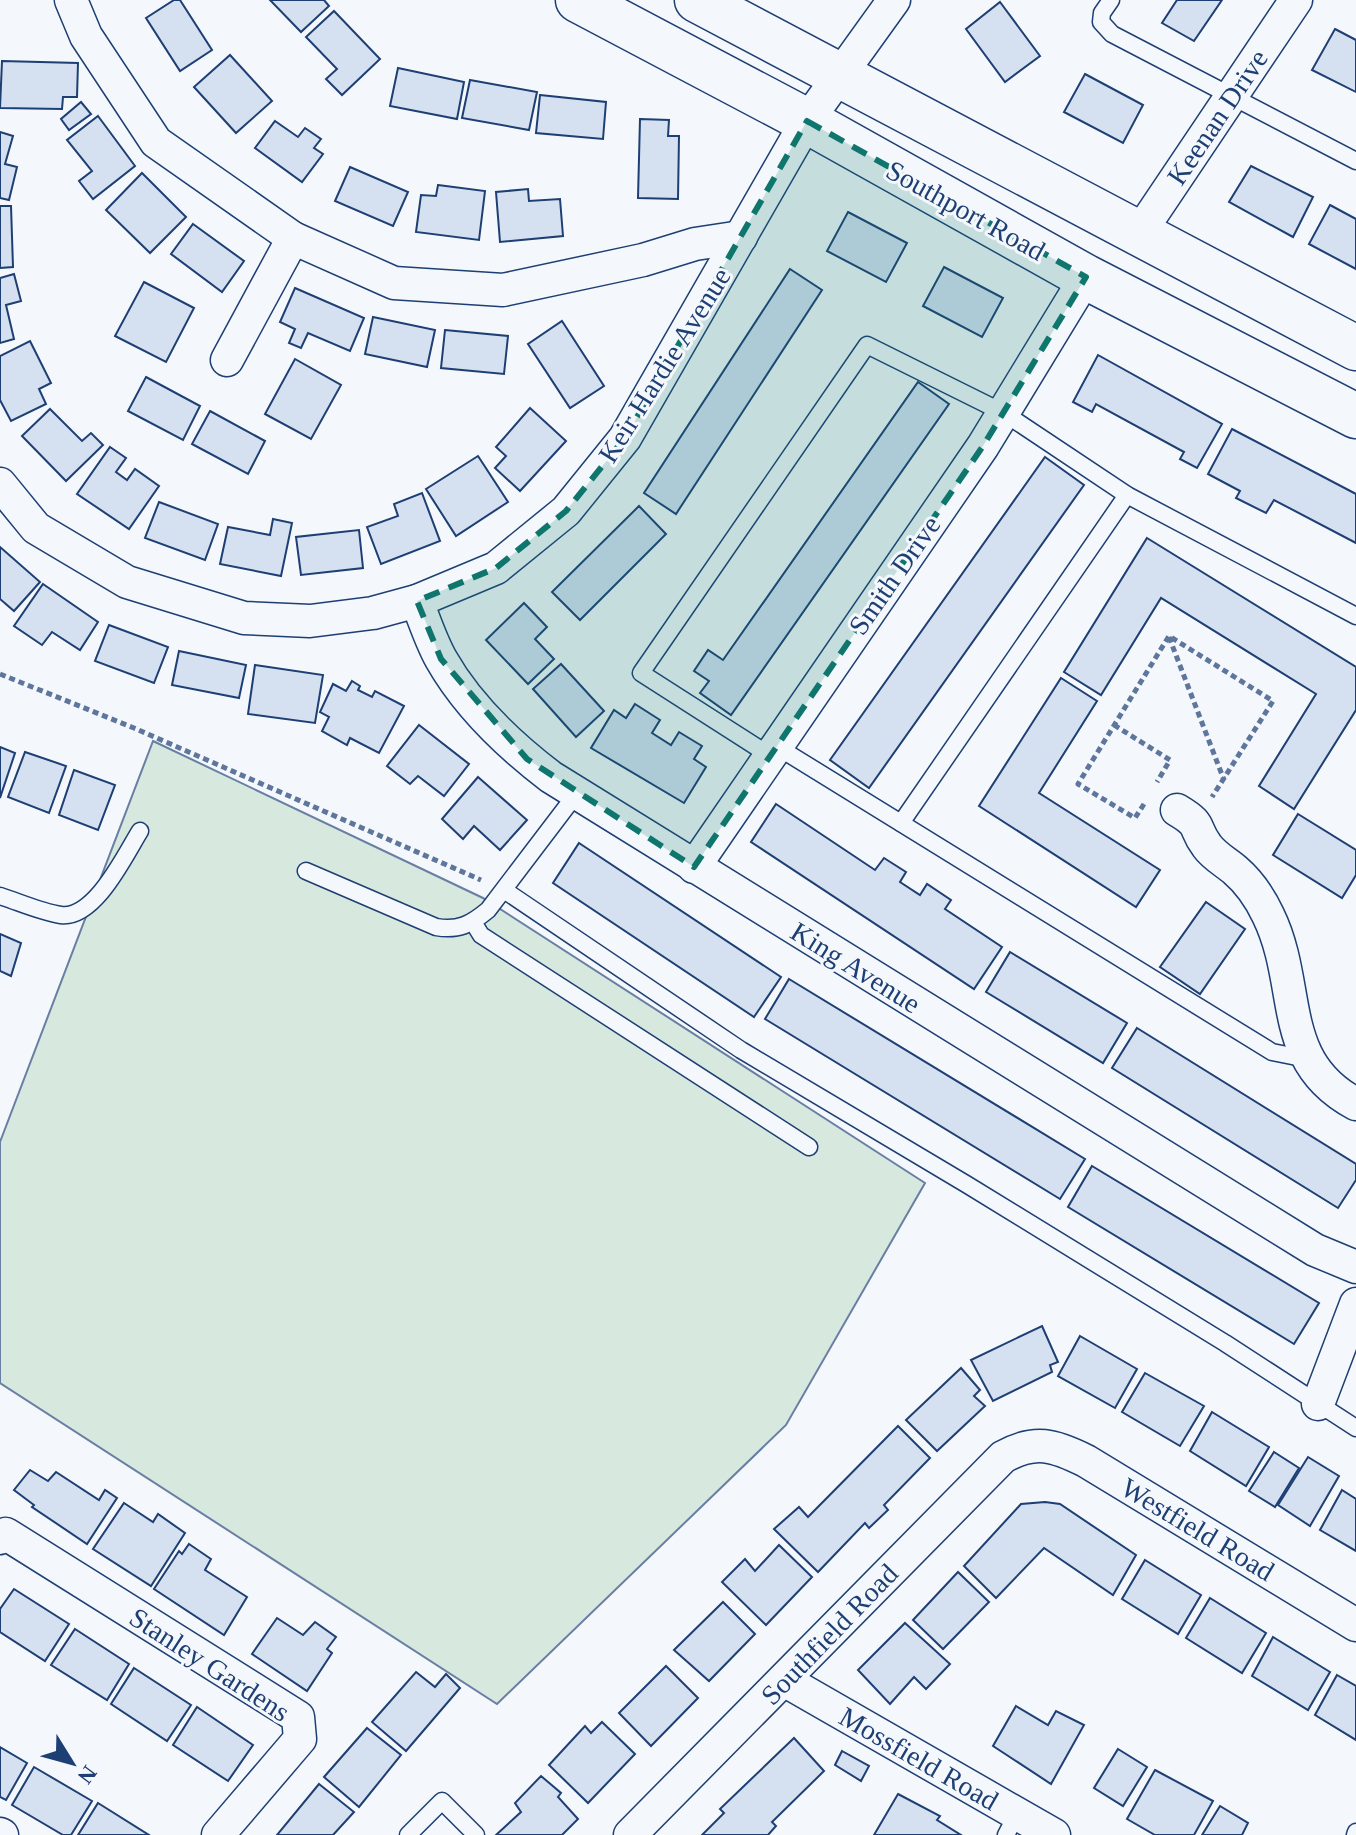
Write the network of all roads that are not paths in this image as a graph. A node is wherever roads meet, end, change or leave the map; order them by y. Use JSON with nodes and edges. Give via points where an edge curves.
{"nodes":[{"id":1,"x":71,"y":0,"type":"edge"},
{"id":2,"x":578,"y":0,"type":"edge"},
{"id":3,"x":697,"y":0,"type":"edge"},
{"id":4,"x":894,"y":0,"type":"edge"},
{"id":5,"x":1111,"y":0,"type":"edge"},
{"id":6,"x":1296,"y":0,"type":"edge"},
{"id":7,"x":839,"y":75,"type":"junction"},
{"id":8,"x":1232,"y":95,"type":"junction"},
{"id":9,"x":807,"y":121,"type":"junction"},
{"id":10,"x":1356,"y":161,"type":"edge"},
{"id":11,"x":1138,"y":235,"type":"junction"},
{"id":12,"x":741,"y":237,"type":"junction"},
{"id":13,"x":293,"y":238,"type":"junction"},
{"id":14,"x":1086,"y":277,"type":"junction"},
{"id":15,"x":1356,"y":348,"type":"edge"},
{"id":16,"x":227,"y":360,"type":"dead end"},
{"id":17,"x":1004,"y":413,"type":"junction"},
{"id":18,"x":1356,"y":416,"type":"edge"},
{"id":19,"x":0,"y":484,"type":"edge"},
{"id":20,"x":1127,"y":495,"type":"junction"},
{"id":21,"x":417,"y":601,"type":"junction"},
{"id":22,"x":1356,"y":616,"type":"edge"},
{"id":23,"x":772,"y":751,"type":"junction"},
{"id":24,"x":577,"y":793,"type":"junction"},
{"id":25,"x":1186,"y":815,"type":"road end"},
{"id":26,"x":901,"y":823,"type":"junction"},
{"id":27,"x":140,"y":831,"type":"dead end"},
{"id":28,"x":694,"y":867,"type":"junction"},
{"id":29,"x":306,"y":871,"type":"dead end"},
{"id":30,"x":504,"y":890,"type":"junction"},
{"id":31,"x":0,"y":896,"type":"edge"},
{"id":32,"x":473,"y":922,"type":"junction"},
{"id":33,"x":1307,"y":1059,"type":"junction"},
{"id":34,"x":1356,"y":1104,"type":"edge"},
{"id":35,"x":809,"y":1147,"type":"dead end"},
{"id":36,"x":1356,"y":1267,"type":"edge"},
{"id":37,"x":1356,"y":1304,"type":"edge"},
{"id":38,"x":1318,"y":1404,"type":"junction"},
{"id":39,"x":1356,"y":1428,"type":"edge"},
{"id":40,"x":1034,"y":1445,"type":"joint"},
{"id":41,"x":0,"y":1538,"type":"edge"},
{"id":42,"x":1356,"y":1625,"type":"edge"},
{"id":43,"x":784,"y":1680,"type":"junction"},
{"id":44,"x":1012,"y":1825,"type":"edge"},
{"id":45,"x":218,"y":1835,"type":"edge"},
{"id":46,"x":408,"y":1835,"type":"edge"},
{"id":47,"x":476,"y":1835,"type":"edge"},
{"id":48,"x":630,"y":1835,"type":"edge"},
{"id":49,"x":1054,"y":1835,"type":"edge"}],
"edges":[{"from":1,"to":13,"type":"street","via":[[86,36],[156,142]]},
{"from":2,"to":9,"type":"main road","name":"Southport Road"},
{"from":3,"to":7,"type":"main road","name":"Southport Road"},
{"from":4,"to":7,"type":"street","name":"Keir Hardie Avenue"},
{"from":5,"to":8,"type":"lane","via":[[1102,13],[1105,29]]},
{"from":6,"to":8,"type":"street","name":"Keenan Drive"},
{"from":7,"to":9,"type":"street","name":"Keir Hardie Avenue"},
{"from":7,"to":11,"type":"main road","name":"Southport Road"},
{"from":8,"to":10,"type":"lane"},
{"from":8,"to":11,"type":"street","name":"Keenan Drive"},
{"from":9,"to":12,"type":"street","name":"Keir Hardie Avenue"},
{"from":9,"to":14,"type":"main road","name":"Southport Road"},
{"from":11,"to":15,"type":"main road","name":"Southport Road"},
{"from":12,"to":13,"type":"street","via":[[503,290],[394,283]]},
{"from":12,"to":21,"type":"street","name":"Keir Hardie Avenue","via":[[625,438],[566,511],[496,568]]},
{"from":13,"to":16,"type":"street"},
{"from":14,"to":17,"type":"street","name":"Smith Drive"},
{"from":14,"to":18,"type":"main road","name":"Southport Road"},
{"from":17,"to":20,"type":"lane"},
{"from":17,"to":23,"type":"street","name":"Smith Drive"},
{"from":17,"to":23,"type":"lane","via":[[867,345],[641,673]]},
{"from":19,"to":21,"type":"street","name":"Keir Hardie Avenue","via":[[36,528],[127,582],[244,618],[338,620]]},
{"from":20,"to":22,"type":"lane"},
{"from":20,"to":26,"type":"lane"},
{"from":21,"to":24,"type":"street","name":"King Avenue","via":[[441,659],[481,711],[527,759]]},
{"from":23,"to":26,"type":"lane"},
{"from":23,"to":28,"type":"street","name":"Smith Drive"},
{"from":24,"to":28,"type":"street","name":"King Avenue"},
{"from":24,"to":30,"type":"lane"},
{"from":25,"to":33,"type":"street","via":[[1207,846],[1249,884],[1269,916]]},
{"from":26,"to":33,"type":"lane","via":[[1272,1052]]},
{"from":27,"to":31,"type":"lane","via":[[99,896],[79,911],[64,915]]},
{"from":28,"to":36,"type":"street","name":"King Avenue","via":[[1315,1250]]},
{"from":29,"to":32,"type":"lane","via":[[436,927],[454,930]]},
{"from":30,"to":32,"type":"lane"},
{"from":30,"to":38,"type":"lane","via":[[741,1050],[1083,1255]]},
{"from":32,"to":35,"type":"lane","via":[[481,935]]},
{"from":33,"to":34,"type":"street","via":[[1328,1086]]},
{"from":37,"to":38,"type":"street"},
{"from":38,"to":39,"type":"lane"},
{"from":40,"to":42,"type":"street","name":"Westfield Road","via":[[1052,1446],[1086,1461]]},
{"from":40,"to":43,"type":"street","name":"Southfield Road","via":[[1003,1457]]},
{"from":41,"to":45,"type":"street","name":"Stanley Gardens","via":[[6,1534],[298,1717],[300,1739]]},
{"from":43,"to":44,"type":"street","name":"Mossfield Road"},
{"from":43,"to":48,"type":"street","name":"Southfield Road"},
{"from":44,"to":49,"type":"street","name":"Mossfield Road"},
{"from":46,"to":47,"type":"lane","via":[[442,1801]]}]}
